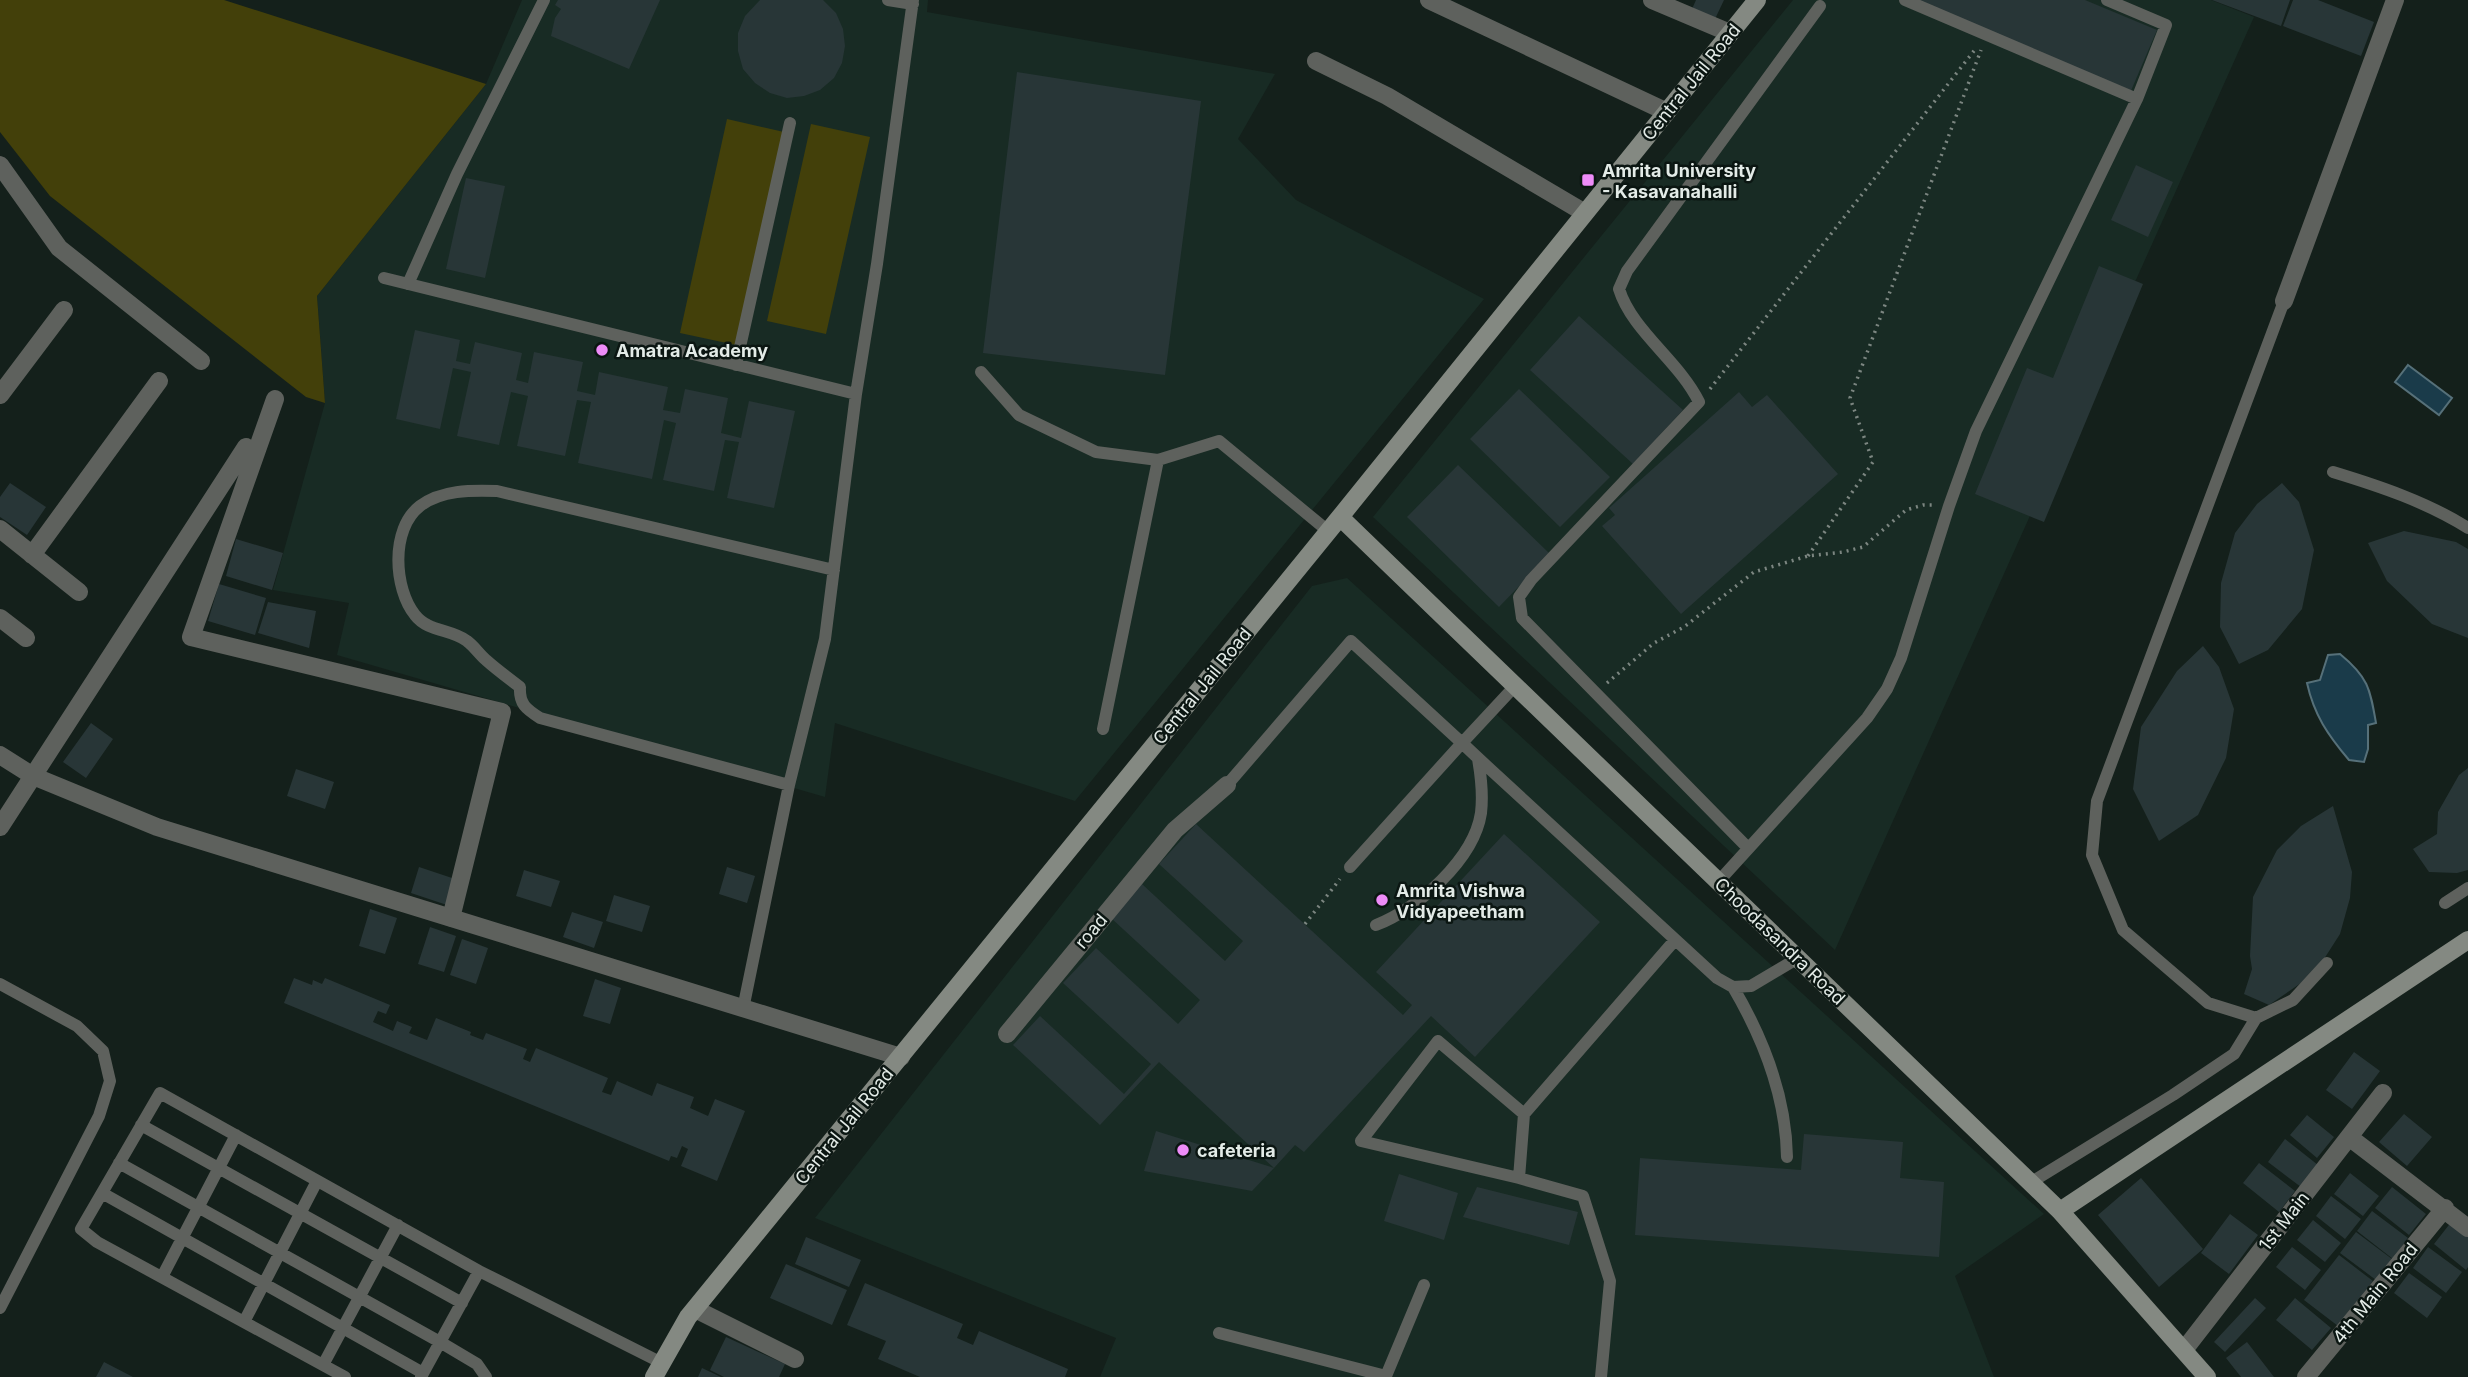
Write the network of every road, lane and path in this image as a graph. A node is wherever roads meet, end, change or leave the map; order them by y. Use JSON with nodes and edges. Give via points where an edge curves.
{"nodes":[{"id":1,"x":544,"y":0,"type":"edge"},
{"id":2,"x":888,"y":0,"type":"edge"},
{"id":3,"x":1429,"y":0,"type":"edge"},
{"id":4,"x":1652,"y":0,"type":"edge"},
{"id":5,"x":1757,"y":0,"type":"edge"},
{"id":6,"x":1905,"y":0,"type":"edge"},
{"id":7,"x":2107,"y":0,"type":"edge"},
{"id":8,"x":2395,"y":0,"type":"edge"},
{"id":9,"x":913,"y":2,"type":"edge"},
{"id":10,"x":1820,"y":6,"type":"dead end"},
{"id":11,"x":1730,"y":33,"type":"junction"},
{"id":12,"x":1986,"y":35,"type":"junction"},
{"id":13,"x":1316,"y":61,"type":"dead end"},
{"id":14,"x":2137,"y":99,"type":"junction"},
{"id":15,"x":1667,"y":112,"type":"junction"},
{"id":16,"x":790,"y":123,"type":"dead end"},
{"id":17,"x":0,"y":165,"type":"edge"},
{"id":18,"x":1585,"y":213,"type":"junction"},
{"id":19,"x":384,"y":278,"type":"dead end"},
{"id":20,"x":408,"y":284,"type":"junction"},
{"id":21,"x":2284,"y":301,"type":"joint"},
{"id":22,"x":64,"y":310,"type":"dead end"},
{"id":23,"x":201,"y":361,"type":"dead end"},
{"id":24,"x":736,"y":365,"type":"junction"},
{"id":25,"x":981,"y":372,"type":"dead end"},
{"id":26,"x":159,"y":381,"type":"dead end"},
{"id":27,"x":856,"y":394,"type":"junction"},
{"id":28,"x":0,"y":395,"type":"edge"},
{"id":29,"x":275,"y":399,"type":"dead end"},
{"id":30,"x":1699,"y":402,"type":"junction"},
{"id":31,"x":246,"y":447,"type":"dead end"},
{"id":32,"x":1158,"y":460,"type":"junction"},
{"id":33,"x":2333,"y":472,"type":"dead end"},
{"id":34,"x":1949,"y":506,"type":"junction"},
{"id":35,"x":1340,"y":517,"type":"junction"},
{"id":36,"x":2468,"y":528,"type":"edge"},
{"id":37,"x":0,"y":529,"type":"edge"},
{"id":38,"x":1328,"y":531,"type":"junction"},
{"id":39,"x":32,"y":555,"type":"junction"},
{"id":40,"x":1808,"y":556,"type":"junction"},
{"id":41,"x":834,"y":570,"type":"junction"},
{"id":42,"x":79,"y":592,"type":"dead end"},
{"id":43,"x":0,"y":618,"type":"edge"},
{"id":44,"x":26,"y":638,"type":"dead end"},
{"id":45,"x":1515,"y":686,"type":"junction"},
{"id":46,"x":1596,"y":693,"type":"junction"},
{"id":47,"x":1103,"y":729,"type":"dead end"},
{"id":48,"x":1462,"y":743,"type":"junction"},
{"id":49,"x":0,"y":755,"type":"edge"},
{"id":50,"x":1478,"y":758,"type":"junction"},
{"id":51,"x":33,"y":776,"type":"junction"},
{"id":52,"x":789,"y":785,"type":"junction"},
{"id":53,"x":1227,"y":785,"type":"joint"},
{"id":54,"x":0,"y":827,"type":"edge"},
{"id":55,"x":1748,"y":848,"type":"junction"},
{"id":56,"x":1350,"y":867,"type":"joint"},
{"id":57,"x":1718,"y":882,"type":"junction"},
{"id":58,"x":2468,"y":888,"type":"edge"},
{"id":59,"x":2445,"y":902,"type":"dead end"},
{"id":60,"x":452,"y":918,"type":"junction"},
{"id":61,"x":1305,"y":924,"type":"dead end"},
{"id":62,"x":1376,"y":925,"type":"dead end"},
{"id":63,"x":1675,"y":940,"type":"junction"},
{"id":64,"x":2468,"y":940,"type":"edge"},
{"id":65,"x":1798,"y":958,"type":"junction"},
{"id":66,"x":2327,"y":963,"type":"dead end"},
{"id":67,"x":0,"y":984,"type":"edge"},
{"id":68,"x":1733,"y":987,"type":"junction"},
{"id":69,"x":743,"y":1009,"type":"junction"},
{"id":70,"x":2256,"y":1018,"type":"junction"},
{"id":71,"x":1007,"y":1034,"type":"dead end"},
{"id":72,"x":901,"y":1056,"type":"junction"},
{"id":73,"x":2383,"y":1093,"type":"dead end"},
{"id":74,"x":1524,"y":1114,"type":"junction"},
{"id":75,"x":141,"y":1125,"type":"junction"},
{"id":76,"x":236,"y":1135,"type":"junction"},
{"id":77,"x":2349,"y":1137,"type":"junction"},
{"id":78,"x":1787,"y":1157,"type":"dead end"},
{"id":79,"x":119,"y":1163,"type":"junction"},
{"id":80,"x":218,"y":1168,"type":"junction"},
{"id":81,"x":1519,"y":1178,"type":"junction"},
{"id":82,"x":317,"y":1181,"type":"junction"},
{"id":83,"x":2030,"y":1183,"type":"junction"},
{"id":84,"x":102,"y":1193,"type":"junction"},
{"id":85,"x":198,"y":1206,"type":"junction"},
{"id":86,"x":2445,"y":1208,"type":"junction"},
{"id":87,"x":2060,"y":1211,"type":"junction"},
{"id":88,"x":300,"y":1213,"type":"junction"},
{"id":89,"x":398,"y":1226,"type":"junction"},
{"id":90,"x":2468,"y":1228,"type":"edge"},
{"id":91,"x":182,"y":1237,"type":"junction"},
{"id":92,"x":281,"y":1253,"type":"junction"},
{"id":93,"x":380,"y":1257,"type":"junction"},
{"id":94,"x":479,"y":1271,"type":"junction"},
{"id":95,"x":162,"y":1277,"type":"junction"},
{"id":96,"x":264,"y":1285,"type":"junction"},
{"id":97,"x":1424,"y":1285,"type":"dead end"},
{"id":98,"x":359,"y":1297,"type":"junction"},
{"id":99,"x":462,"y":1303,"type":"junction"},
{"id":100,"x":0,"y":1308,"type":"edge"},
{"id":101,"x":695,"y":1309,"type":"junction"},
{"id":102,"x":244,"y":1322,"type":"junction"},
{"id":103,"x":343,"y":1328,"type":"junction"},
{"id":104,"x":1219,"y":1333,"type":"dead end"},
{"id":105,"x":440,"y":1342,"type":"junction"},
{"id":106,"x":2184,"y":1350,"type":"junction"},
{"id":107,"x":795,"y":1359,"type":"dead end"},
{"id":108,"x":323,"y":1365,"type":"junction"},
{"id":109,"x":658,"y":1370,"type":"edge"},
{"id":110,"x":422,"y":1375,"type":"edge"},
{"id":111,"x":345,"y":1377,"type":"edge"},
{"id":112,"x":486,"y":1377,"type":"edge"},
{"id":113,"x":1388,"y":1377,"type":"edge"},
{"id":114,"x":1601,"y":1377,"type":"edge"},
{"id":115,"x":2207,"y":1377,"type":"edge"},
{"id":116,"x":2306,"y":1377,"type":"edge"}],
"edges":[{"from":1,"to":20,"type":"lane"},
{"from":2,"to":9,"type":"lane"},
{"from":3,"to":15,"type":"street"},
{"from":4,"to":11,"type":"street"},
{"from":5,"to":11,"type":"main road","name":"Central Jail Road"},
{"from":6,"to":12,"type":"lane"},
{"from":7,"to":14,"type":"lane","via":[[2166,25]]},
{"from":8,"to":21,"type":"street"},
{"from":9,"to":27,"type":"lane"},
{"from":10,"to":30,"type":"lane","via":[[1627,271],[1619,289],[1624,306],[1690,383]]},
{"from":11,"to":15,"type":"main road","name":"Central Jail Road"},
{"from":12,"to":14,"type":"lane"},
{"from":12,"to":30,"type":"path"},
{"from":12,"to":40,"type":"path","via":[[1850,398],[1873,462]]},
{"from":13,"to":18,"type":"street","via":[[1387,96]]},
{"from":14,"to":34,"type":"lane","via":[[1976,431]]},
{"from":15,"to":18,"type":"main road","name":"Central Jail Road"},
{"from":16,"to":24,"type":"lane"},
{"from":17,"to":23,"type":"street","via":[[59,248]]},
{"from":18,"to":35,"type":"main road","name":"Central Jail Road"},
{"from":19,"to":20,"type":"lane"},
{"from":20,"to":24,"type":"lane"},
{"from":21,"to":70,"type":"lane","via":[[2096,801],[2092,855],[2123,930],[2208,1003]]},
{"from":22,"to":28,"type":"street"},
{"from":24,"to":27,"type":"lane"},
{"from":25,"to":32,"type":"lane","via":[[1019,415],[1096,452]]},
{"from":26,"to":39,"type":"street"},
{"from":27,"to":41,"type":"lane"},
{"from":29,"to":60,"type":"street","via":[[191,637],[502,712]]},
{"from":30,"to":46,"type":"lane","via":[[1519,597],[1522,618]]},
{"from":31,"to":51,"type":"street"},
{"from":32,"to":38,"type":"lane","via":[[1219,441]]},
{"from":32,"to":47,"type":"lane"},
{"from":33,"to":36,"type":"lane","via":[[2445,514]]},
{"from":34,"to":40,"type":"path","via":[[1906,510],[1863,547]]},
{"from":34,"to":55,"type":"lane","via":[[1901,659],[1887,689],[1867,718]]},
{"from":35,"to":38,"type":"main road","name":"Central Jail Road"},
{"from":35,"to":45,"type":"main road","name":"Choodasandra Road"},
{"from":37,"to":39,"type":"street"},
{"from":38,"to":72,"type":"main road","name":"Central Jail Road"},
{"from":39,"to":42,"type":"street"},
{"from":40,"to":46,"type":"path","via":[[1754,572],[1644,651]]},
{"from":41,"to":52,"type":"lane","via":[[825,639]]},
{"from":41,"to":52,"type":"lane","via":[[497,491],[442,494],[419,507],[408,520],[400,544],[397,571],[415,616],[428,627],[466,640],[520,687],[519,699],[527,710],[540,718]]},
{"from":43,"to":44,"type":"street"},
{"from":45,"to":48,"type":"lane"},
{"from":45,"to":57,"type":"main road","name":"Choodasandra Road"},
{"from":46,"to":55,"type":"lane"},
{"from":48,"to":50,"type":"lane"},
{"from":48,"to":53,"type":"lane","via":[[1351,641]]},
{"from":48,"to":56,"type":"lane"},
{"from":49,"to":51,"type":"street"},
{"from":50,"to":62,"type":"lane","via":[[1481,811],[1469,844],[1435,888]]},
{"from":50,"to":63,"type":"lane"},
{"from":51,"to":54,"type":"street"},
{"from":51,"to":60,"type":"street","via":[[157,827]]},
{"from":52,"to":69,"type":"lane"},
{"from":53,"to":71,"type":"street","name":"road","via":[[1175,830]]},
{"from":55,"to":57,"type":"lane"},
{"from":56,"to":61,"type":"path"},
{"from":57,"to":65,"type":"main road","name":"Choodasandra Road"},
{"from":58,"to":59,"type":"lane"},
{"from":60,"to":69,"type":"street"},
{"from":63,"to":68,"type":"lane"},
{"from":63,"to":74,"type":"lane"},
{"from":64,"to":87,"type":"main road"},
{"from":65,"to":68,"type":"lane","via":[[1751,986]]},
{"from":65,"to":83,"type":"main road","name":"Choodasandra Road"},
{"from":66,"to":70,"type":"lane","via":[[2293,1000]]},
{"from":67,"to":100,"type":"lane","via":[[77,1026],[103,1051],[110,1081],[99,1116]]},
{"from":68,"to":78,"type":"lane","via":[[1761,1040],[1775,1085]]},
{"from":69,"to":72,"type":"street"},
{"from":70,"to":83,"type":"lane","via":[[2234,1054]]},
{"from":72,"to":101,"type":"main road","name":"Central Jail Road"},
{"from":73,"to":77,"type":"street","name":"1st Main"},
{"from":74,"to":81,"type":"lane"},
{"from":74,"to":81,"type":"lane","via":[[1438,1041],[1362,1141]]},
{"from":75,"to":76,"type":"lane","via":[[160,1093]]},
{"from":75,"to":79,"type":"lane"},
{"from":75,"to":80,"type":"lane"},
{"from":76,"to":80,"type":"lane"},
{"from":76,"to":82,"type":"lane"},
{"from":77,"to":86,"type":"street"},
{"from":77,"to":106,"type":"street","name":"1st Main"},
{"from":79,"to":84,"type":"lane"},
{"from":79,"to":85,"type":"lane"},
{"from":80,"to":85,"type":"lane"},
{"from":80,"to":88,"type":"lane"},
{"from":81,"to":114,"type":"lane","via":[[1583,1196],[1610,1281]]},
{"from":82,"to":88,"type":"lane"},
{"from":82,"to":89,"type":"lane"},
{"from":83,"to":87,"type":"main road","name":"Choodasandra Road"},
{"from":84,"to":91,"type":"lane"},
{"from":84,"to":95,"type":"lane","via":[[81,1229]]},
{"from":85,"to":91,"type":"lane"},
{"from":85,"to":92,"type":"lane"},
{"from":86,"to":90,"type":"street"},
{"from":86,"to":116,"type":"street","name":"4th Main Road"},
{"from":87,"to":106,"type":"main road","name":"Choodasandra Road"},
{"from":88,"to":92,"type":"lane"},
{"from":88,"to":93,"type":"lane"},
{"from":89,"to":93,"type":"lane"},
{"from":89,"to":94,"type":"lane"},
{"from":91,"to":95,"type":"lane"},
{"from":91,"to":96,"type":"lane"},
{"from":92,"to":96,"type":"lane"},
{"from":92,"to":98,"type":"lane"},
{"from":93,"to":98,"type":"lane"},
{"from":93,"to":99,"type":"lane"},
{"from":94,"to":99,"type":"lane"},
{"from":94,"to":109,"type":"lane"},
{"from":95,"to":102,"type":"lane"},
{"from":96,"to":102,"type":"lane"},
{"from":96,"to":103,"type":"lane"},
{"from":97,"to":113,"type":"lane"},
{"from":98,"to":103,"type":"lane"},
{"from":98,"to":105,"type":"lane"},
{"from":99,"to":105,"type":"lane"},
{"from":101,"to":107,"type":"street"},
{"from":101,"to":109,"type":"main road","name":"Central Jail Road"},
{"from":102,"to":108,"type":"lane"},
{"from":103,"to":108,"type":"lane"},
{"from":103,"to":110,"type":"lane"},
{"from":104,"to":113,"type":"lane"},
{"from":105,"to":110,"type":"lane"},
{"from":105,"to":112,"type":"lane","via":[[477,1364]]},
{"from":106,"to":115,"type":"main road","name":"Choodasandra Road"},
{"from":108,"to":111,"type":"lane"}]}
